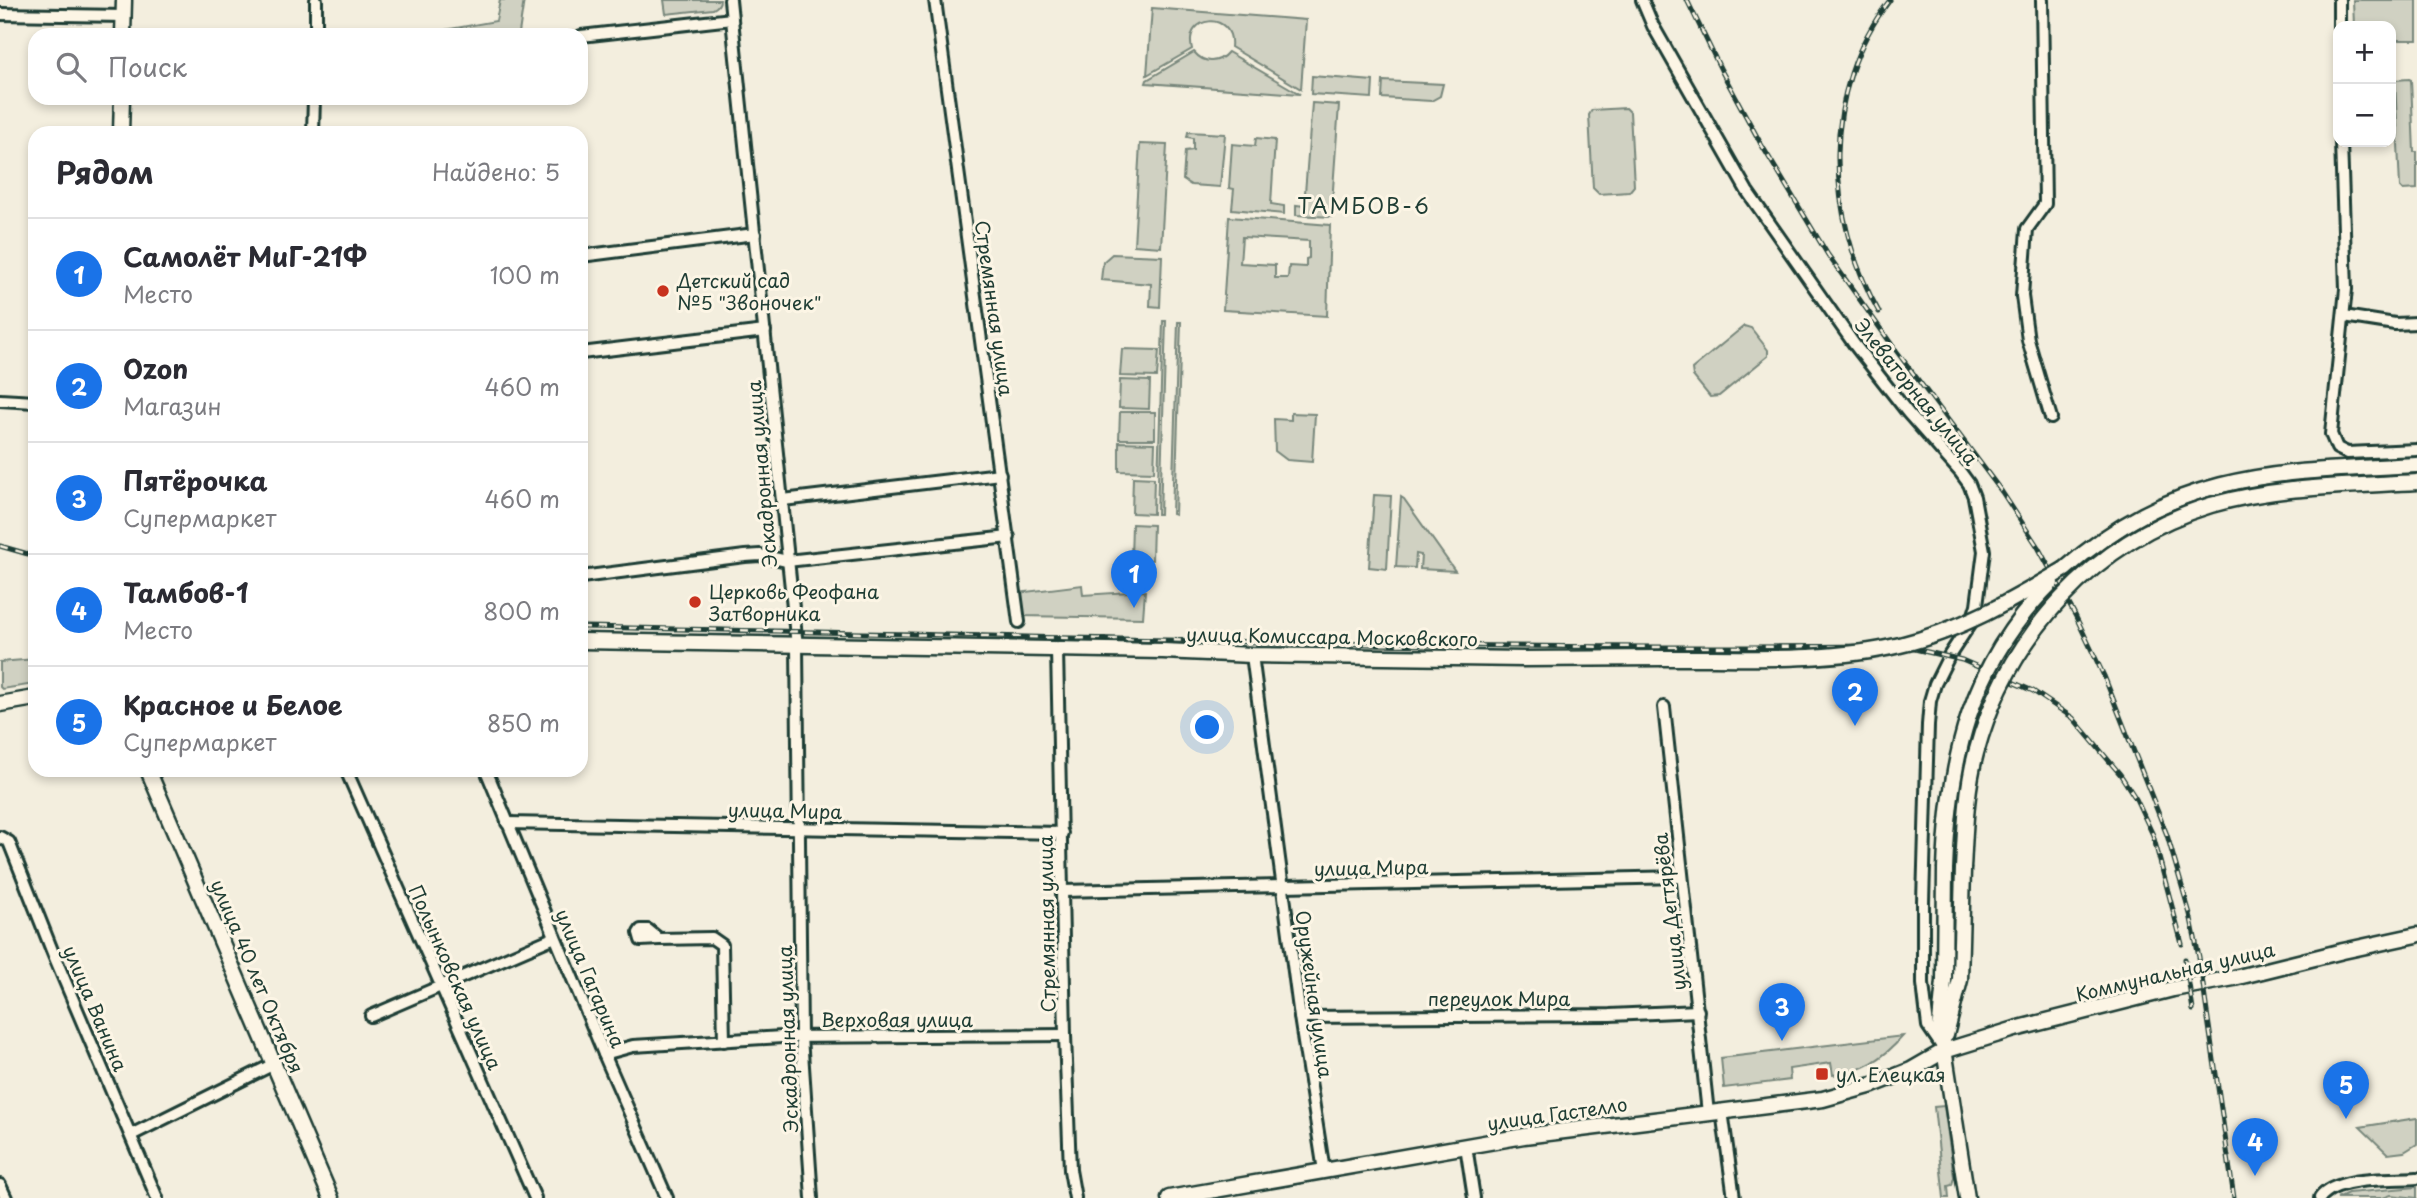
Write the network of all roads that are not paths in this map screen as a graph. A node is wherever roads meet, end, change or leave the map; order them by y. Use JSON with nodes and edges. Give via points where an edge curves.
{"nodes":[{"id":1,"x":124,"y":0,"type":"edge"},
{"id":2,"x":316,"y":0,"type":"edge"},
{"id":3,"x":730,"y":0,"type":"edge"},
{"id":4,"x":935,"y":0,"type":"edge"},
{"id":5,"x":1642,"y":0,"type":"edge"},
{"id":6,"x":2042,"y":0,"type":"edge"},
{"id":7,"x":2339,"y":0,"type":"edge"},
{"id":8,"x":0,"y":14,"type":"edge"},
{"id":9,"x":124,"y":16,"type":"junction"},
{"id":10,"x":732,"y":19,"type":"junction"},
{"id":11,"x":2339,"y":21,"type":"edge"},
{"id":12,"x":123,"y":28,"type":"edge"},
{"id":13,"x":316,"y":28,"type":"edge"},
{"id":14,"x":588,"y":35,"type":"edge"},
{"id":15,"x":122,"y":105,"type":"edge"},
{"id":16,"x":314,"y":105,"type":"edge"},
{"id":17,"x":121,"y":126,"type":"edge"},
{"id":18,"x":313,"y":126,"type":"edge"},
{"id":19,"x":2341,"y":147,"type":"edge"},
{"id":20,"x":755,"y":234,"type":"junction"},
{"id":21,"x":588,"y":255,"type":"edge"},
{"id":22,"x":2344,"y":316,"type":"junction"},
{"id":23,"x":2417,"y":323,"type":"edge"},
{"id":24,"x":765,"y":331,"type":"junction"},
{"id":25,"x":588,"y":353,"type":"edge"},
{"id":26,"x":0,"y":400,"type":"edge"},
{"id":27,"x":28,"y":402,"type":"edge"},
{"id":28,"x":2052,"y":418,"type":"dead end"},
{"id":29,"x":2417,"y":450,"type":"edge"},
{"id":30,"x":2417,"y":465,"type":"edge"},
{"id":31,"x":1000,"y":474,"type":"junction"},
{"id":32,"x":2417,"y":482,"type":"edge"},
{"id":33,"x":783,"y":500,"type":"junction"},
{"id":34,"x":1009,"y":537,"type":"junction"},
{"id":35,"x":787,"y":561,"type":"junction"},
{"id":36,"x":2065,"y":569,"type":"junction"},
{"id":37,"x":588,"y":576,"type":"edge"},
{"id":38,"x":1019,"y":622,"type":"dead end"},
{"id":39,"x":588,"y":642,"type":"edge"},
{"id":40,"x":797,"y":646,"type":"junction"},
{"id":41,"x":1057,"y":650,"type":"junction"},
{"id":42,"x":1252,"y":655,"type":"junction"},
{"id":43,"x":28,"y":699,"type":"edge"},
{"id":44,"x":0,"y":704,"type":"edge"},
{"id":45,"x":1664,"y":707,"type":"dead end"},
{"id":46,"x":151,"y":777,"type":"edge"},
{"id":47,"x":349,"y":777,"type":"edge"},
{"id":48,"x":489,"y":777,"type":"edge"},
{"id":49,"x":508,"y":823,"type":"junction"},
{"id":50,"x":800,"y":828,"type":"junction"},
{"id":51,"x":1062,"y":833,"type":"junction"},
{"id":52,"x":0,"y":836,"type":"edge"},
{"id":53,"x":1681,"y":877,"type":"junction"},
{"id":54,"x":1282,"y":887,"type":"junction"},
{"id":55,"x":1062,"y":891,"type":"junction"},
{"id":56,"x":2417,"y":935,"type":"edge"},
{"id":57,"x":555,"y":937,"type":"junction"},
{"id":58,"x":659,"y":939,"type":"dead end"},
{"id":59,"x":441,"y":985,"type":"junction"},
{"id":60,"x":1698,"y":1010,"type":"junction"},
{"id":61,"x":371,"y":1016,"type":"dead end"},
{"id":62,"x":1300,"y":1017,"type":"junction"},
{"id":63,"x":1065,"y":1035,"type":"junction"},
{"id":64,"x":801,"y":1037,"type":"junction"},
{"id":65,"x":724,"y":1041,"type":"junction"},
{"id":66,"x":1944,"y":1051,"type":"junction"},
{"id":67,"x":604,"y":1054,"type":"junction"},
{"id":68,"x":275,"y":1063,"type":"junction"},
{"id":69,"x":1715,"y":1112,"type":"junction"},
{"id":70,"x":131,"y":1135,"type":"junction"},
{"id":71,"x":1466,"y":1146,"type":"junction"},
{"id":72,"x":1324,"y":1171,"type":"junction"},
{"id":73,"x":2417,"y":1178,"type":"edge"},
{"id":74,"x":0,"y":1185,"type":"edge"},
{"id":75,"x":6,"y":1198,"type":"edge"},
{"id":76,"x":157,"y":1198,"type":"edge"},
{"id":77,"x":331,"y":1198,"type":"edge"},
{"id":78,"x":535,"y":1198,"type":"edge"},
{"id":79,"x":667,"y":1198,"type":"edge"},
{"id":80,"x":812,"y":1198,"type":"edge"},
{"id":81,"x":1074,"y":1198,"type":"edge"},
{"id":82,"x":1168,"y":1198,"type":"edge"},
{"id":83,"x":1474,"y":1198,"type":"edge"},
{"id":84,"x":1734,"y":1198,"type":"edge"},
{"id":85,"x":1967,"y":1198,"type":"edge"},
{"id":86,"x":2320,"y":1198,"type":"edge"}],
"edges":[{"from":1,"to":9,"type":"main road"},
{"from":2,"to":13,"type":"street"},
{"from":3,"to":10,"type":"street","name":"Эскадронная улица"},
{"from":4,"to":31,"type":"street","name":"Стремянная улица"},
{"from":5,"to":66,"type":"street","name":"Элеваторная улица","via":[[1747,191],[1854,344],[1961,473],[1974,497],[1984,551],[1978,606],[1936,684],[1928,724],[1923,984],[1928,1026]]},
{"from":6,"to":28,"type":"street","via":[[2045,204],[2027,229],[2022,296],[2028,340]]},
{"from":7,"to":11,"type":"street"},
{"from":8,"to":9,"type":"street"},
{"from":9,"to":12,"type":"main road"},
{"from":10,"to":14,"type":"street"},
{"from":10,"to":20,"type":"street","name":"Эскадронная улица"},
{"from":15,"to":17,"type":"main road"},
{"from":16,"to":18,"type":"street"},
{"from":19,"to":22,"type":"street"},
{"from":20,"to":21,"type":"street"},
{"from":20,"to":24,"type":"street","name":"Эскадронная улица"},
{"from":22,"to":23,"type":"street"},
{"from":22,"to":29,"type":"street","via":[[2332,418],[2337,447],[2357,454]]},
{"from":24,"to":25,"type":"street"},
{"from":24,"to":33,"type":"street","name":"Эскадронная улица"},
{"from":26,"to":27,"type":"street"},
{"from":30,"to":36,"type":"main road","via":[[2285,472],[2204,489],[2131,521]]},
{"from":31,"to":33,"type":"street"},
{"from":31,"to":34,"type":"street","name":"Стремянная улица"},
{"from":32,"to":66,"type":"main road","bridge":true,"via":[[2291,491],[2211,505],[2162,524],[2116,551],[2073,586],[2033,630],[1989,713],[1970,777],[1960,980]]},
{"from":33,"to":35,"type":"street","name":"Эскадронная улица"},
{"from":34,"to":35,"type":"street"},
{"from":34,"to":38,"type":"street","name":"Стремянная улица"},
{"from":35,"to":37,"type":"street","via":[[745,555]]},
{"from":35,"to":40,"type":"street","name":"Эскадронная улица"},
{"from":36,"to":42,"type":"main road","name":"улица Комиссара Московского","bridge":true,"via":[[1961,624],[1892,647],[1847,654],[1660,658]]},
{"from":36,"to":66,"type":"main road","bridge":true,"via":[[2004,640],[1962,734],[1949,799],[1945,869],[1940,1023]]},
{"from":39,"to":40,"type":"main road","name":"улица Комиссара Московского"},
{"from":40,"to":41,"type":"main road","name":"улица Комиссара Московского"},
{"from":40,"to":50,"type":"street","name":"Эскадронная улица"},
{"from":41,"to":42,"type":"main road","name":"улица Комиссара Московского"},
{"from":41,"to":51,"type":"street","name":"Стремянная улица"},
{"from":42,"to":54,"type":"street","name":"Оружейная улица"},
{"from":43,"to":44,"type":"main road"},
{"from":45,"to":53,"type":"street","name":"улица Дегтярёва"},
{"from":46,"to":68,"type":"main road","name":"улица 40 лет Октября"},
{"from":47,"to":59,"type":"street","name":"Полынковская улица"},
{"from":48,"to":49,"type":"street","name":"улица Гагарина"},
{"from":49,"to":50,"type":"street","name":"улица Мира"},
{"from":49,"to":57,"type":"street","name":"улица Гагарина"},
{"from":50,"to":51,"type":"street","name":"улица Мира"},
{"from":50,"to":64,"type":"street","name":"Эскадронная улица"},
{"from":51,"to":55,"type":"street","name":"Стремянная улица"},
{"from":52,"to":70,"type":"street","name":"улица Ванина","via":[[9,842]]},
{"from":53,"to":54,"type":"street","name":"улица Мира"},
{"from":53,"to":60,"type":"street","name":"улица Дегтярёва"},
{"from":54,"to":55,"type":"street","name":"улица Мира"},
{"from":54,"to":62,"type":"street","name":"Оружейная улица"},
{"from":55,"to":63,"type":"street","name":"Стремянная улица"},
{"from":56,"to":66,"type":"main road","name":"Коммунальная улица","via":[[2173,989]]},
{"from":57,"to":59,"type":"street"},
{"from":57,"to":67,"type":"street","name":"улица Гагарина"},
{"from":58,"to":65,"type":"street","via":[[712,938],[722,945]]},
{"from":59,"to":61,"type":"street"},
{"from":59,"to":78,"type":"street","name":"Полынковская улица"},
{"from":60,"to":62,"type":"street","name":"переулок Мира"},
{"from":60,"to":69,"type":"street","name":"улица Дегтярёва"},
{"from":62,"to":72,"type":"street","name":"Оружейная улица"},
{"from":63,"to":64,"type":"street","name":"Верховая улица"},
{"from":63,"to":81,"type":"street","name":"Стремянная улица"},
{"from":64,"to":65,"type":"street","name":"Верховая улица"},
{"from":64,"to":80,"type":"street","name":"Эскадронная улица"},
{"from":65,"to":67,"type":"street","name":"Верховая улица","via":[[633,1046]]},
{"from":66,"to":69,"type":"main road","name":"улица Гастелло","via":[[1853,1092]]},
{"from":66,"to":85,"type":"main road"},
{"from":67,"to":79,"type":"street","name":"улица Гагарина"},
{"from":68,"to":70,"type":"street"},
{"from":68,"to":77,"type":"main road","name":"улица 40 лет Октября"},
{"from":69,"to":71,"type":"main road","name":"улица Гастелло"},
{"from":69,"to":84,"type":"street","name":"улица Дегтярёва"},
{"from":70,"to":76,"type":"street","name":"улица Ванина"},
{"from":71,"to":72,"type":"main road","name":"улица Гастелло"},
{"from":71,"to":83,"type":"street"},
{"from":72,"to":82,"type":"main road","name":"улица Гастелло"},
{"from":73,"to":86,"type":"street","via":[[2338,1185]]},
{"from":74,"to":75,"type":"street"}]}
